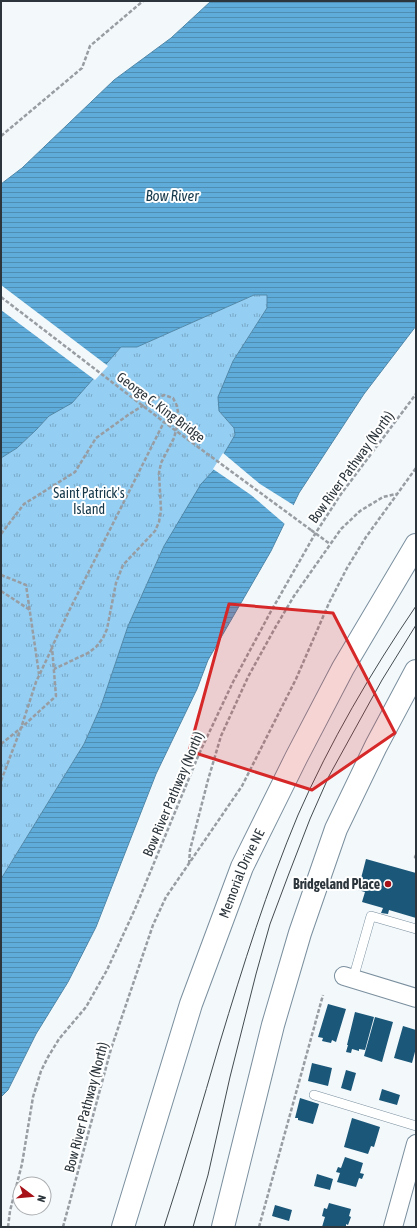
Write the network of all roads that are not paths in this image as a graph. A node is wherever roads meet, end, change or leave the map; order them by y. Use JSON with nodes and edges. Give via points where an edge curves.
{"nodes":[{"id":1,"x":416,"y":545,"type":"edge"},
{"id":2,"x":416,"y":671,"type":"edge"},
{"id":3,"x":416,"y":929,"type":"edge"},
{"id":4,"x":348,"y":978,"type":"joint"},
{"id":5,"x":416,"y":998,"type":"edge"},
{"id":6,"x":314,"y":1095,"type":"dead end"},
{"id":7,"x":416,"y":1126,"type":"edge"},
{"id":8,"x":416,"y":1144,"type":"edge"},
{"id":9,"x":123,"y":1227,"type":"edge"},
{"id":10,"x":223,"y":1227,"type":"edge"},
{"id":11,"x":392,"y":1227,"type":"edge"}],
"edges":[{"from":1,"to":9,"type":"highway","name":"Memorial Drive NE","via":[[343,668],[242,867],[191,1004]]},
{"from":2,"to":10,"type":"highway","via":[[336,829],[300,933],[273,1026]]},
{"from":3,"to":4,"type":"lane","via":[[371,916]]},
{"from":4,"to":5,"type":"street"},
{"from":6,"to":7,"type":"lane"},
{"from":8,"to":11,"type":"street"}]}
